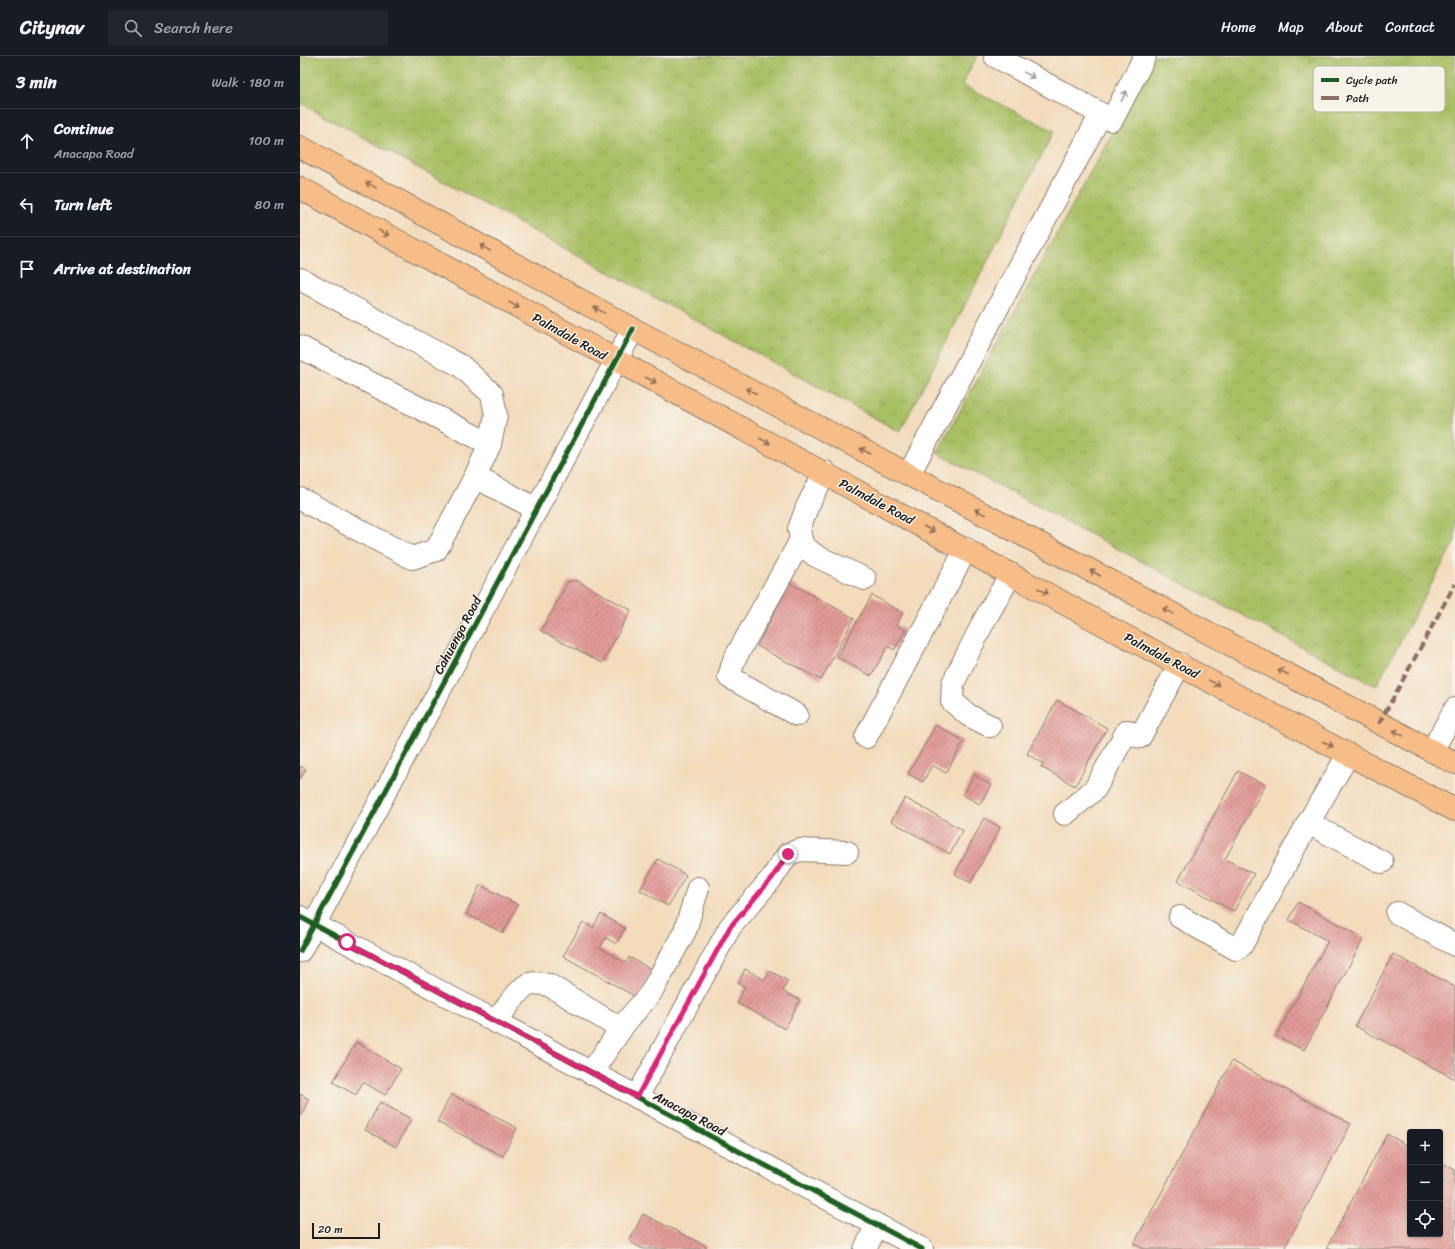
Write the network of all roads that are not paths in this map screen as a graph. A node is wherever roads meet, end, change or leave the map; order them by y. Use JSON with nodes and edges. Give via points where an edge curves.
{"nodes":[{"id":1,"x":995,"y":56,"type":"edge"},
{"id":2,"x":1140,"y":58,"type":"edge"},
{"id":3,"x":1101,"y":114,"type":"junction"},
{"id":4,"x":300,"y":147,"type":"edge"},
{"id":5,"x":300,"y":188,"type":"edge"},
{"id":6,"x":300,"y":279,"type":"edge"},
{"id":7,"x":633,"y":328,"type":"junction"},
{"id":8,"x":300,"y":347,"type":"edge"},
{"id":9,"x":616,"y":362,"type":"junction"},
{"id":10,"x":490,"y":444,"type":"junction"},
{"id":11,"x":825,"y":472,"type":"junction"},
{"id":12,"x":908,"y":474,"type":"junction"},
{"id":13,"x":475,"y":477,"type":"junction"},
{"id":14,"x":300,"y":499,"type":"edge"},
{"id":15,"x":537,"y":509,"type":"junction"},
{"id":16,"x":801,"y":540,"type":"junction"},
{"id":17,"x":966,"y":549,"type":"junction"},
{"id":18,"x":1011,"y":574,"type":"junction"},
{"id":19,"x":865,"y":579,"type":"dead end"},
{"id":20,"x":1180,"y":664,"type":"junction"},
{"id":21,"x":1455,"y":709,"type":"edge"},
{"id":22,"x":797,"y":715,"type":"dead end"},
{"id":23,"x":990,"y":726,"type":"dead end"},
{"id":24,"x":866,"y":737,"type":"dead end"},
{"id":25,"x":1432,"y":751,"type":"junction"},
{"id":26,"x":1348,"y":754,"type":"junction"},
{"id":27,"x":1455,"y":763,"type":"edge"},
{"id":28,"x":1455,"y":810,"type":"edge"},
{"id":29,"x":1065,"y":814,"type":"dead end"},
{"id":30,"x":1308,"y":823,"type":"junction"},
{"id":31,"x":847,"y":852,"type":"dead end"},
{"id":32,"x":1382,"y":862,"type":"dead end"},
{"id":33,"x":698,"y":888,"type":"dead end"},
{"id":34,"x":1397,"y":913,"type":"dead end"},
{"id":35,"x":1180,"y":917,"type":"dead end"},
{"id":36,"x":307,"y":921,"type":"edge"},
{"id":37,"x":1455,"y":945,"type":"edge"},
{"id":38,"x":300,"y":951,"type":"edge"},
{"id":39,"x":495,"y":1022,"type":"junction"},
{"id":40,"x":621,"y":1029,"type":"junction"},
{"id":41,"x":591,"y":1073,"type":"junction"},
{"id":42,"x":637,"y":1097,"type":"junction"},
{"id":43,"x":877,"y":1225,"type":"junction"},
{"id":44,"x":865,"y":1249,"type":"edge"},
{"id":45,"x":922,"y":1249,"type":"edge"}],
"edges":[{"from":1,"to":3,"type":"street","one_way":true},
{"from":3,"to":2,"type":"street","one_way":true,"via":[[1112,120]]},
{"from":3,"to":12,"type":"street"},
{"from":7,"to":4,"type":"highway","one_way":true},
{"from":5,"to":9,"type":"highway","name":"Palmdale Road","one_way":true},
{"from":6,"to":10,"type":"street","via":[[461,366],[492,394],[496,415]]},
{"from":7,"to":9,"type":"street","name":"Cahuenga Road"},
{"from":12,"to":7,"type":"highway","one_way":true},
{"from":8,"to":10,"type":"street"},
{"from":9,"to":11,"type":"highway","name":"Palmdale Road","one_way":true},
{"from":9,"to":15,"type":"street","name":"Cahuenga Road"},
{"from":10,"to":13,"type":"street"},
{"from":11,"to":16,"type":"street","via":[[806,507],[799,529]]},
{"from":11,"to":17,"type":"highway","name":"Palmdale Road","one_way":true},
{"from":25,"to":12,"type":"highway","one_way":true},
{"from":13,"to":14,"type":"street","via":[[436,550],[412,558]]},
{"from":13,"to":15,"type":"street"},
{"from":15,"to":36,"type":"street","name":"Cahuenga Road"},
{"from":16,"to":19,"type":"street","via":[[802,545],[816,556]]},
{"from":16,"to":22,"type":"street","via":[[734,660],[729,677]]},
{"from":17,"to":18,"type":"highway","name":"Palmdale Road"},
{"from":17,"to":24,"type":"street"},
{"from":18,"to":20,"type":"highway","name":"Palmdale Road","one_way":true},
{"from":18,"to":23,"type":"street","via":[[953,683],[952,701],[968,715]]},
{"from":20,"to":26,"type":"highway","name":"Palmdale Road","one_way":true},
{"from":20,"to":29,"type":"street","via":[[1140,737],[1127,731],[1095,789]]},
{"from":21,"to":25,"type":"street"},
{"from":25,"to":27,"type":"highway"},
{"from":26,"to":28,"type":"highway","name":"Palmdale Road"},
{"from":26,"to":30,"type":"street"},
{"from":30,"to":32,"type":"street"},
{"from":30,"to":35,"type":"street","via":[[1239,949]]},
{"from":31,"to":42,"type":"street","via":[[800,850],[788,854],[772,878],[730,927]]},
{"from":33,"to":40,"type":"street","via":[[685,931],[650,994]]},
{"from":34,"to":37,"type":"street"},
{"from":36,"to":38,"type":"street","name":"Cahuenga Road"},
{"from":36,"to":39,"type":"street","name":"Anacapa Road"},
{"from":39,"to":40,"type":"street","via":[[522,989],[528,984],[537,983],[549,985]]},
{"from":39,"to":41,"type":"street","name":"Anacapa Road"},
{"from":40,"to":41,"type":"street"},
{"from":41,"to":42,"type":"street","name":"Anacapa Road"},
{"from":42,"to":43,"type":"street","name":"Anacapa Road"},
{"from":43,"to":44,"type":"street"},
{"from":43,"to":45,"type":"street","name":"Anacapa Road"}]}
